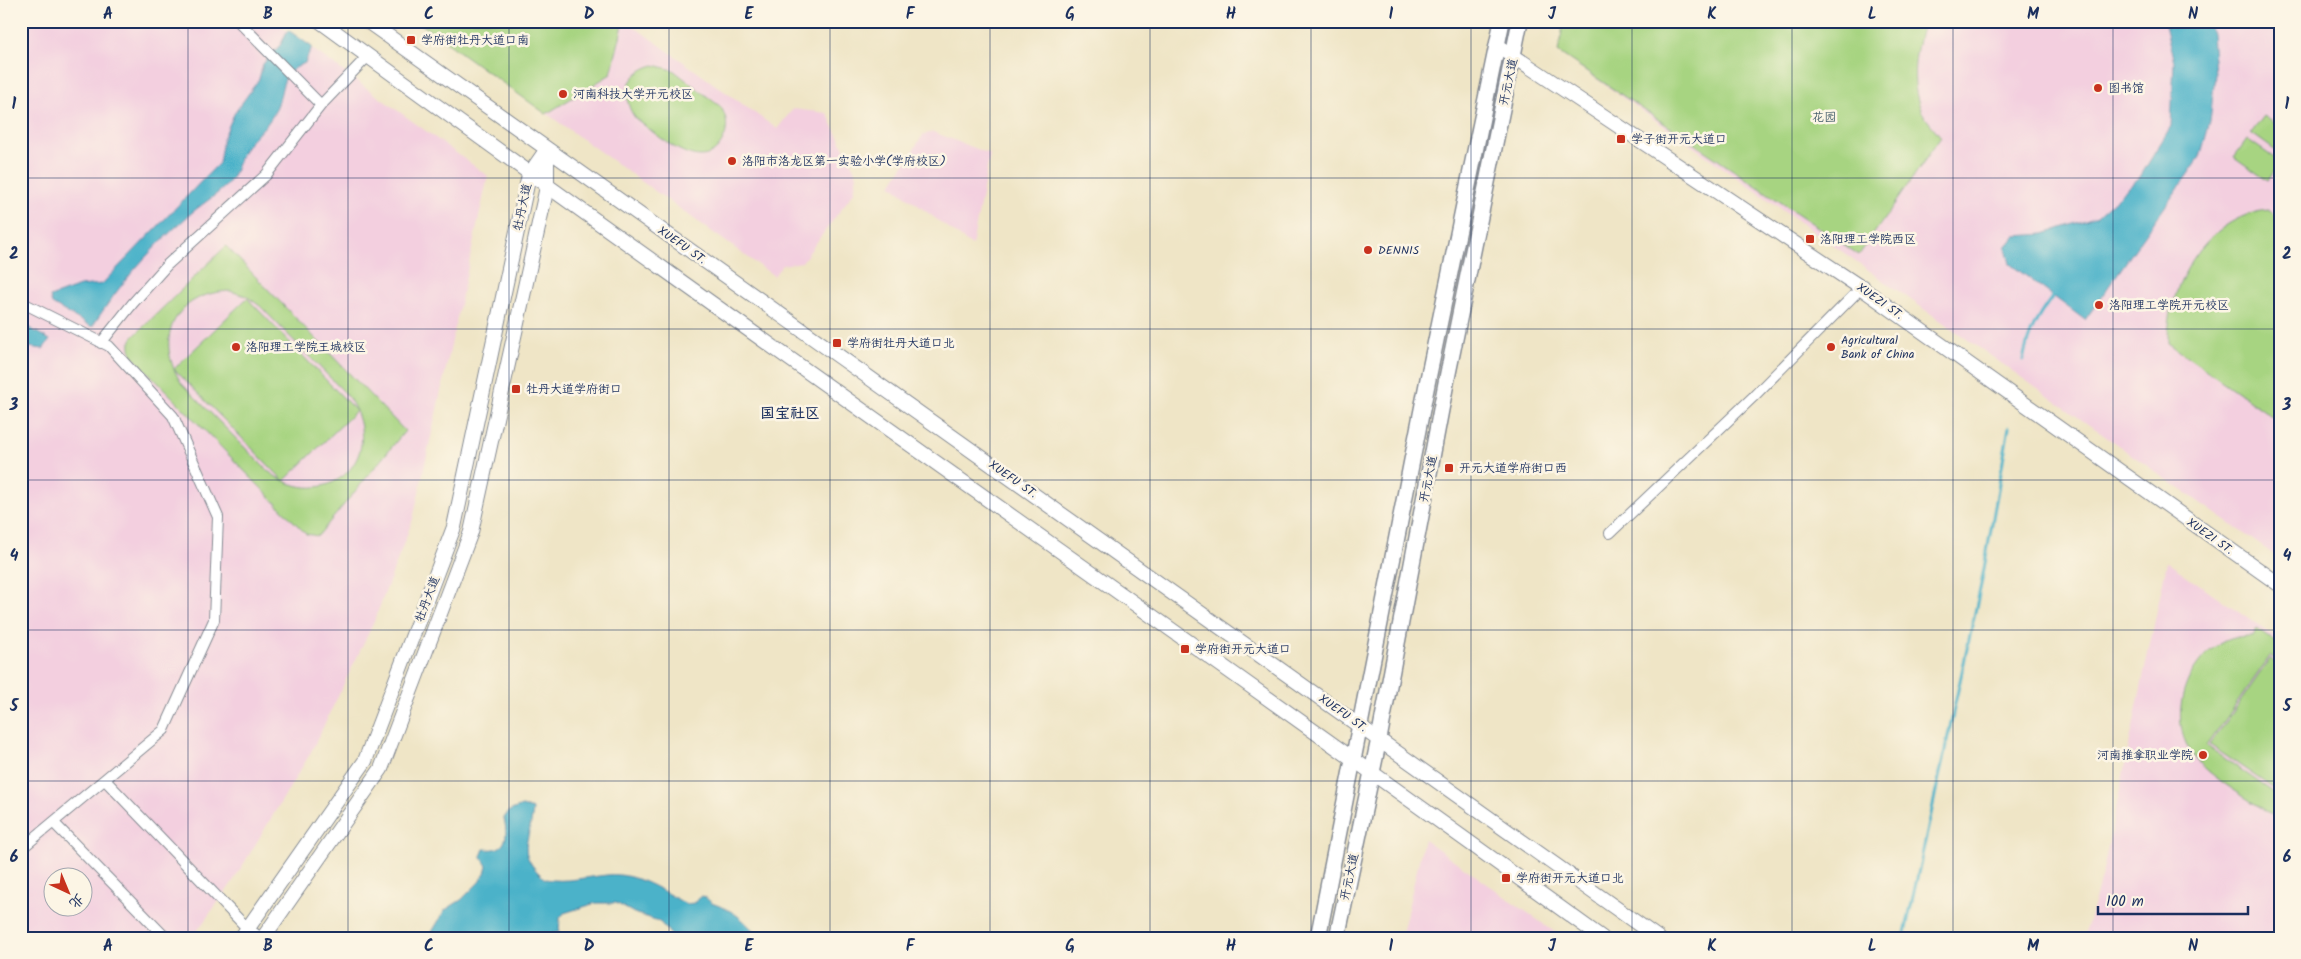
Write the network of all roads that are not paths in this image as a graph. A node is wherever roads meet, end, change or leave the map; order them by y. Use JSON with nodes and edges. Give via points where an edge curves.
{"nodes":[{"id":1,"x":238,"y":21,"type":"edge"},
{"id":2,"x":320,"y":21,"type":"edge"},
{"id":3,"x":367,"y":21,"type":"edge"},
{"id":4,"x":1502,"y":21,"type":"edge"},
{"id":5,"x":1520,"y":21,"type":"edge"},
{"id":6,"x":1497,"y":43,"type":"junction"},
{"id":7,"x":1514,"y":52,"type":"junction"},
{"id":8,"x":368,"y":56,"type":"junction"},
{"id":9,"x":321,"y":105,"type":"junction"},
{"id":10,"x":547,"y":149,"type":"junction"},
{"id":11,"x":529,"y":175,"type":"junction"},
{"id":12,"x":546,"y":187,"type":"junction"},
{"id":13,"x":1863,"y":287,"type":"junction"},
{"id":14,"x":21,"y":302,"type":"edge"},
{"id":15,"x":102,"y":343,"type":"junction"},
{"id":16,"x":1610,"y":533,"type":"dead end"},
{"id":17,"x":2280,"y":579,"type":"edge"},
{"id":18,"x":2280,"y":585,"type":"edge"},
{"id":19,"x":1361,"y":725,"type":"junction"},
{"id":20,"x":1379,"y":739,"type":"junction"},
{"id":21,"x":1354,"y":758,"type":"junction"},
{"id":22,"x":1372,"y":770,"type":"junction"},
{"id":23,"x":105,"y":780,"type":"junction"},
{"id":24,"x":54,"y":823,"type":"junction"},
{"id":25,"x":21,"y":850,"type":"edge"},
{"id":26,"x":244,"y":933,"type":"edge"},
{"id":27,"x":166,"y":938,"type":"edge"},
{"id":28,"x":262,"y":938,"type":"edge"},
{"id":29,"x":1318,"y":938,"type":"edge"},
{"id":30,"x":1336,"y":938,"type":"edge"},
{"id":31,"x":1602,"y":938,"type":"edge"},
{"id":32,"x":1658,"y":938,"type":"edge"}],
"edges":[{"from":1,"to":9,"type":"street"},
{"from":2,"to":8,"type":"main road"},
{"from":3,"to":10,"type":"main road","name":"XUEFU ST."},
{"from":4,"to":6,"type":"main road","name":"开元大道"},
{"from":5,"to":7,"type":"main road","name":"开元大道"},
{"from":6,"to":7,"type":"main road","name":"XUEZI ST."},
{"from":6,"to":19,"type":"main road","name":"开元大道"},
{"from":7,"to":13,"type":"main road","name":"XUEZI ST."},
{"from":7,"to":20,"type":"main road","name":"开元大道","via":[[1446,382]]},
{"from":8,"to":9,"type":"street"},
{"from":8,"to":11,"type":"main road"},
{"from":9,"to":15,"type":"street","via":[[266,175],[168,265]]},
{"from":10,"to":11,"type":"main road","name":"牡丹大道"},
{"from":10,"to":12,"type":"main road","name":"牡丹大道"},
{"from":10,"to":19,"type":"main road","name":"XUEFU ST."},
{"from":11,"to":12,"type":"main road"},
{"from":11,"to":26,"type":"main road","name":"牡丹大道","via":[[454,526],[365,761]]},
{"from":12,"to":21,"type":"main road"},
{"from":12,"to":28,"type":"main road","name":"牡丹大道","via":[[471,532],[382,769]]},
{"from":13,"to":16,"type":"street"},
{"from":13,"to":17,"type":"main road","name":"XUEZI ST."},
{"from":13,"to":18,"type":"main road","name":"XUEZI ST."},
{"from":14,"to":15,"type":"street"},
{"from":15,"to":23,"type":"street","via":[[109,346],[173,416],[218,517],[214,620],[164,730]]},
{"from":19,"to":20,"type":"main road","name":"XUEFU ST."},
{"from":19,"to":21,"type":"main road","name":"开元大道"},
{"from":20,"to":22,"type":"main road","name":"开元大道"},
{"from":20,"to":32,"type":"main road","name":"XUEFU ST."},
{"from":21,"to":22,"type":"main road"},
{"from":21,"to":29,"type":"main road","name":"开元大道"},
{"from":22,"to":30,"type":"main road","name":"开元大道"},
{"from":22,"to":31,"type":"main road"},
{"from":23,"to":24,"type":"street"},
{"from":23,"to":26,"type":"street"},
{"from":24,"to":25,"type":"street"},
{"from":24,"to":27,"type":"street"},
{"from":26,"to":28,"type":"street"}]}
